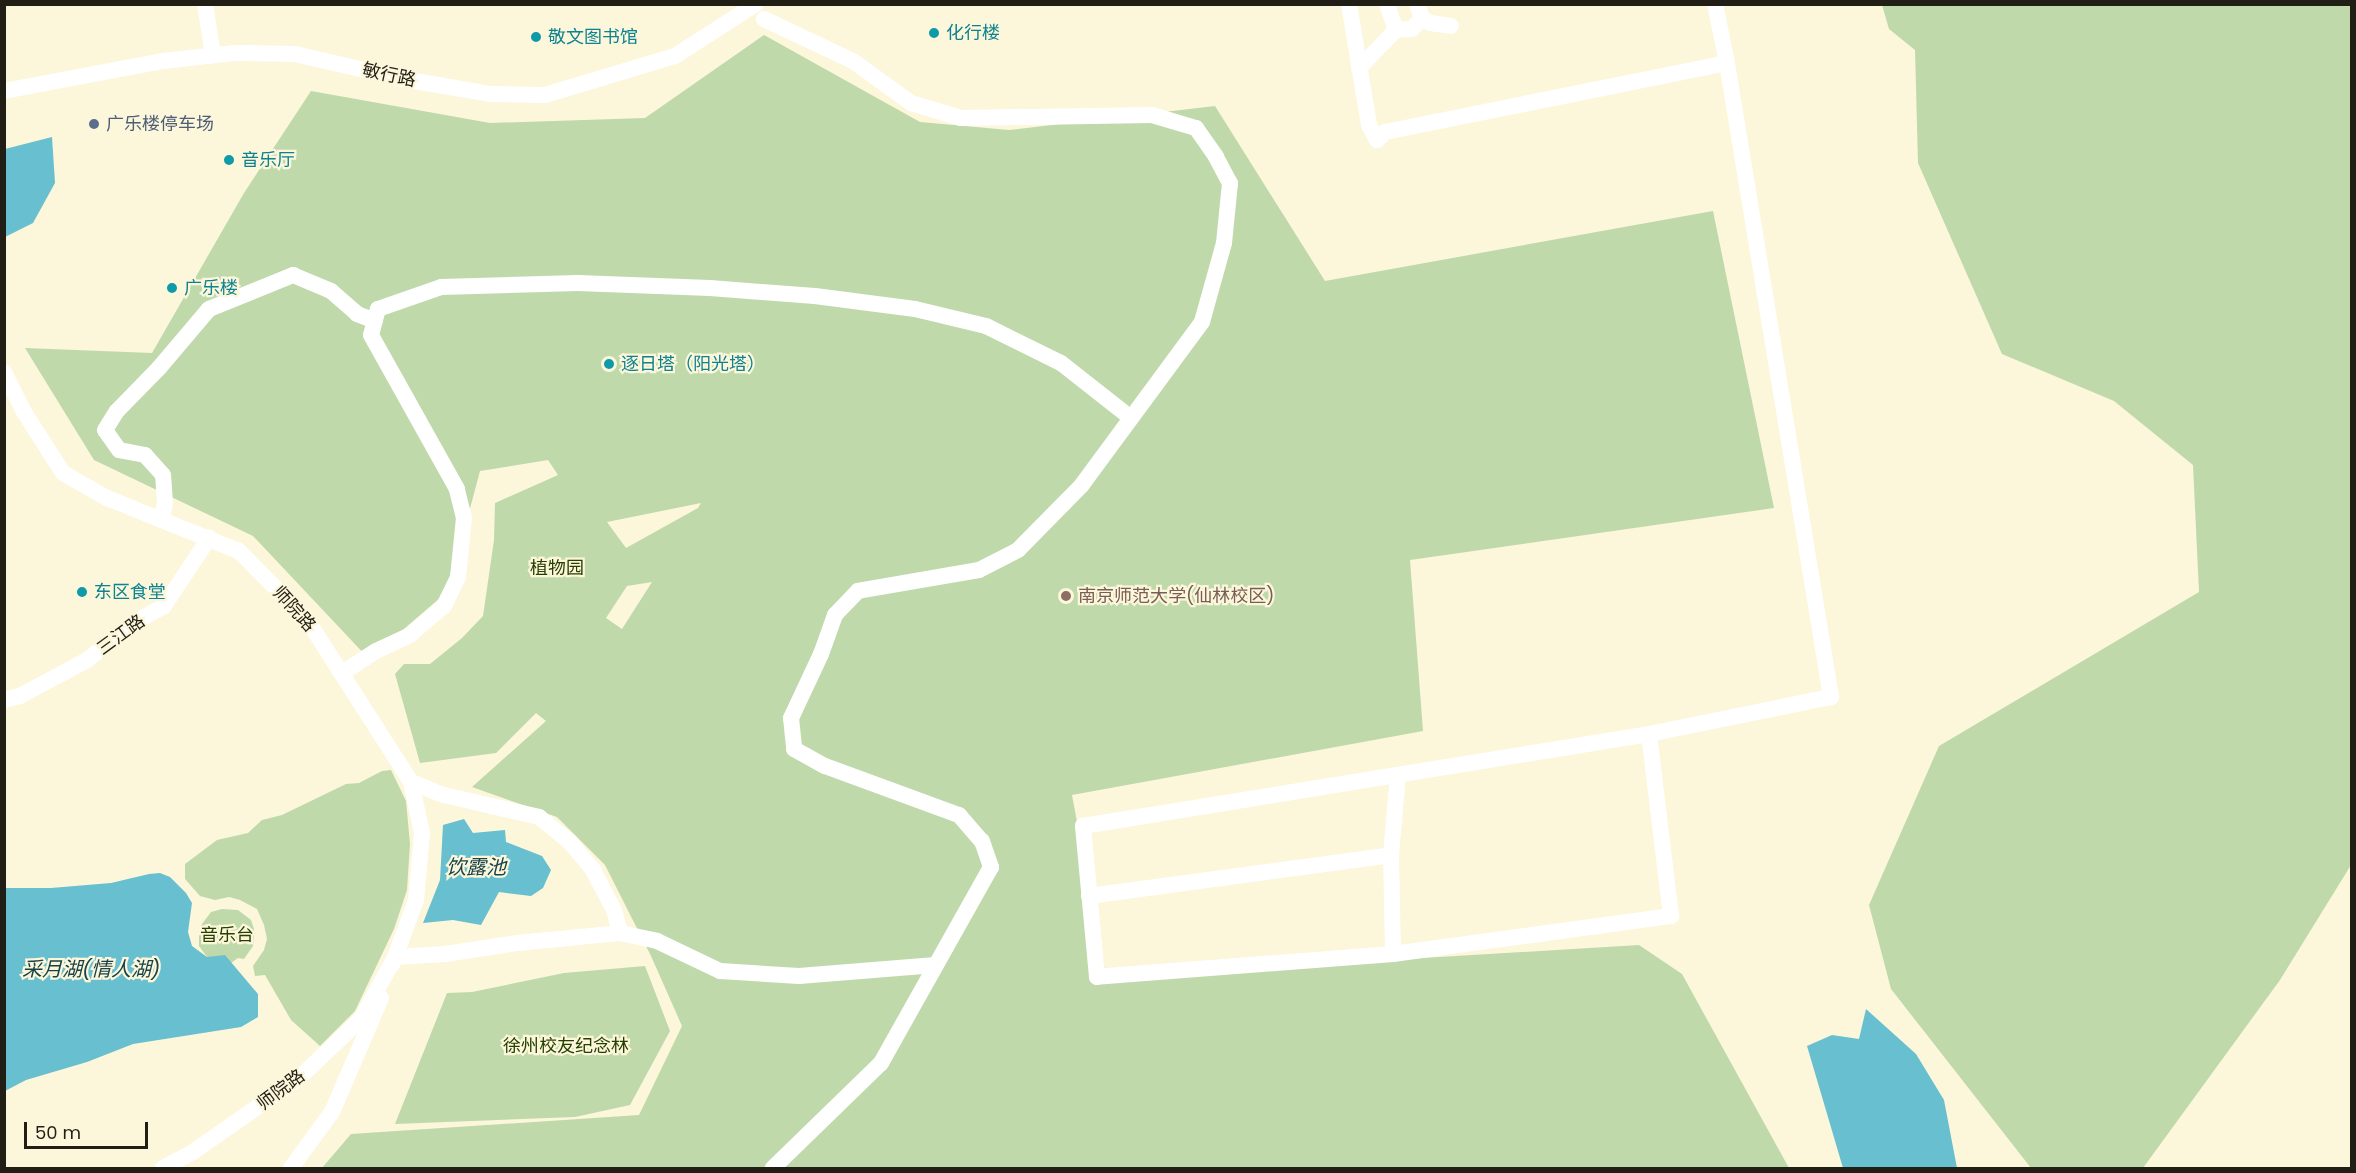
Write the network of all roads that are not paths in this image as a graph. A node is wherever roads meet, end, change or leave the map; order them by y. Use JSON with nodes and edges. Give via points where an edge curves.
{"nodes":[{"id":1,"x":205,"y":4,"type":"edge"},
{"id":2,"x":1349,"y":4,"type":"edge"},
{"id":3,"x":1387,"y":4,"type":"edge"},
{"id":4,"x":1715,"y":4,"type":"edge"},
{"id":5,"x":1419,"y":11,"type":"edge"},
{"id":6,"x":760,"y":12,"type":"edge"},
{"id":7,"x":1451,"y":26,"type":"dead end"},
{"id":8,"x":1396,"y":30,"type":"junction"},
{"id":9,"x":213,"y":55,"type":"junction"},
{"id":10,"x":1727,"y":63,"type":"junction"},
{"id":11,"x":1359,"y":68,"type":"junction"},
{"id":12,"x":4,"y":91,"type":"edge"},
{"id":13,"x":375,"y":321,"type":"junction"},
{"id":14,"x":4,"y":372,"type":"edge"},
{"id":15,"x":1131,"y":418,"type":"junction"},
{"id":16,"x":162,"y":520,"type":"junction"},
{"id":17,"x":209,"y":538,"type":"junction"},
{"id":18,"x":342,"y":673,"type":"junction"},
{"id":19,"x":4,"y":700,"type":"edge"},
{"id":20,"x":1649,"y":734,"type":"junction"},
{"id":21,"x":1398,"y":775,"type":"junction"},
{"id":22,"x":411,"y":782,"type":"junction"},
{"id":23,"x":1391,"y":855,"type":"junction"},
{"id":24,"x":1089,"y":896,"type":"junction"},
{"id":25,"x":620,"y":933,"type":"junction"},
{"id":26,"x":1393,"y":954,"type":"junction"},
{"id":27,"x":395,"y":957,"type":"junction"},
{"id":28,"x":936,"y":965,"type":"junction"},
{"id":29,"x":163,"y":1168,"type":"edge"},
{"id":30,"x":291,"y":1168,"type":"edge"},
{"id":31,"x":773,"y":1168,"type":"edge"}],
"edges":[{"from":1,"to":9,"type":"street"},
{"from":2,"to":11,"type":"street"},
{"from":3,"to":8,"type":"street"},
{"from":4,"to":10,"type":"street"},
{"from":5,"to":7,"type":"street","via":[[1430,23]]},
{"from":5,"to":8,"type":"street","via":[[1412,29]]},
{"from":6,"to":9,"type":"street","name":"敏行路","via":[[675,56],[545,95],[490,94],[295,54]]},
{"from":6,"to":15,"type":"street","via":[[852,61],[911,103],[961,118],[1152,115],[1196,128],[1230,183],[1224,243],[1202,322]]},
{"from":8,"to":11,"type":"street"},
{"from":9,"to":12,"type":"street","name":"敏行路"},
{"from":10,"to":11,"type":"street","via":[[1384,132],[1377,140],[1369,126]]},
{"from":10,"to":20,"type":"street","via":[[1831,697]]},
{"from":13,"to":15,"type":"street","via":[[378,309],[441,287],[578,283],[815,296],[915,309],[986,326],[1060,363]]},
{"from":13,"to":16,"type":"street","via":[[357,314],[331,291],[293,275],[209,309],[117,411],[105,430],[119,450],[145,455],[163,475]]},
{"from":13,"to":18,"type":"street","via":[[371,335],[456,489],[464,518],[458,577],[444,606],[410,635]]},
{"from":14,"to":16,"type":"street","name":"师院路","via":[[63,473],[107,498]]},
{"from":15,"to":28,"type":"street","via":[[1082,485],[1018,550],[979,570],[858,591],[835,615],[790,718],[794,749],[825,766],[959,815],[982,841],[991,867]]},
{"from":16,"to":17,"type":"street","name":"师院路"},
{"from":17,"to":18,"type":"street","name":"师院路","via":[[239,551],[270,582],[308,621]]},
{"from":17,"to":19,"type":"street","name":"三江路","via":[[164,606],[87,660],[20,696]]},
{"from":18,"to":22,"type":"street","name":"师院路"},
{"from":20,"to":21,"type":"street"},
{"from":20,"to":26,"type":"street","via":[[1671,916]]},
{"from":21,"to":23,"type":"street"},
{"from":21,"to":24,"type":"street","via":[[1083,826]]},
{"from":22,"to":25,"type":"street","via":[[444,795],[539,817],[569,841],[593,870],[614,910]]},
{"from":22,"to":27,"type":"street","name":"师院路","via":[[422,833],[416,900]]},
{"from":23,"to":24,"type":"street"},
{"from":23,"to":26,"type":"street"},
{"from":24,"to":26,"type":"street","via":[[1097,977]]},
{"from":25,"to":27,"type":"street"},
{"from":25,"to":28,"type":"street","via":[[657,941],[720,971],[799,976]]},
{"from":27,"to":29,"type":"street","name":"师院路","via":[[361,1020],[299,1078],[193,1152]]},
{"from":27,"to":30,"type":"street","name":"师院路","via":[[373,1022],[332,1113]]},
{"from":28,"to":31,"type":"street","via":[[881,1063]]}]}
